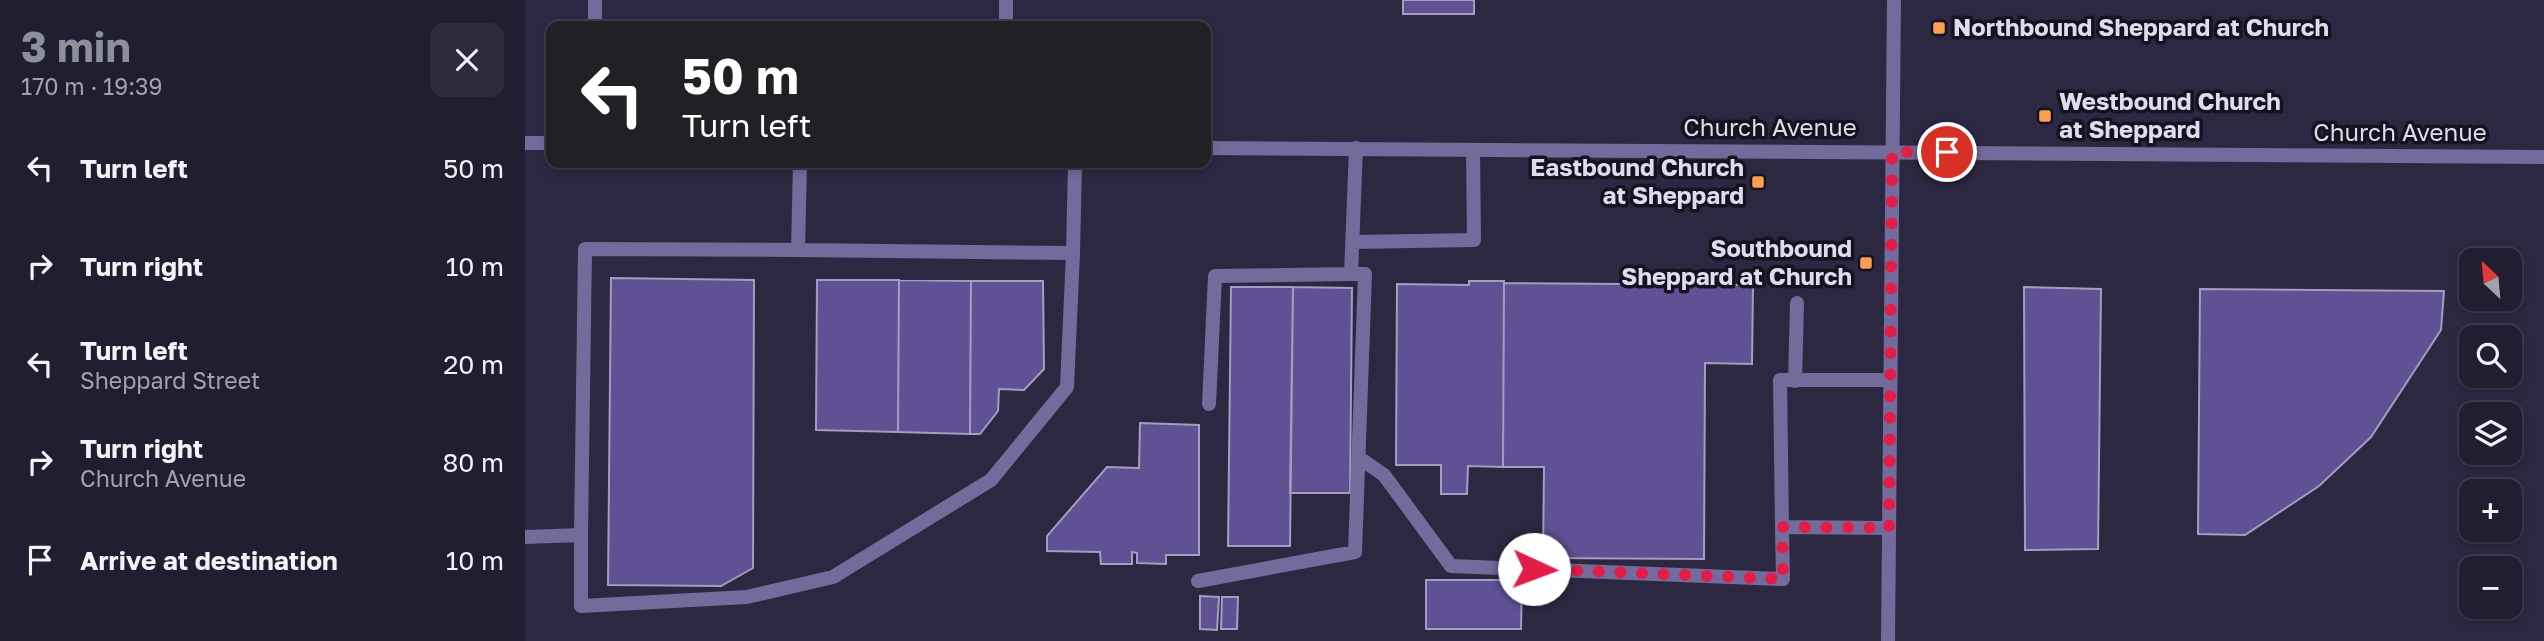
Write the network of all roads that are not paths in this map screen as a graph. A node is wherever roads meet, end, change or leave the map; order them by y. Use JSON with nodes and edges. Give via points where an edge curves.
{"nodes":[{"id":1,"x":595,"y":0,"type":"edge"},
{"id":2,"x":1006,"y":0,"type":"edge"},
{"id":3,"x":1894,"y":0,"type":"edge"},
{"id":4,"x":595,"y":21,"type":"edge"},
{"id":5,"x":1006,"y":21,"type":"edge"},
{"id":6,"x":525,"y":142,"type":"edge"},
{"id":7,"x":546,"y":143,"type":"edge"},
{"id":8,"x":1211,"y":148,"type":"edge"},
{"id":9,"x":1356,"y":148,"type":"junction"},
{"id":10,"x":1473,"y":150,"type":"junction"},
{"id":11,"x":1892,"y":152,"type":"junction"},
{"id":12,"x":2544,"y":157,"type":"edge"},
{"id":13,"x":800,"y":168,"type":"edge"},
{"id":14,"x":1075,"y":168,"type":"edge"},
{"id":15,"x":1352,"y":242,"type":"junction"},
{"id":16,"x":798,"y":250,"type":"junction"},
{"id":17,"x":1073,"y":253,"type":"junction"},
{"id":18,"x":1351,"y":274,"type":"junction"},
{"id":19,"x":1797,"y":303,"type":"dead end"},
{"id":20,"x":1890,"y":380,"type":"junction"},
{"id":21,"x":1795,"y":381,"type":"junction"},
{"id":22,"x":1209,"y":404,"type":"dead end"},
{"id":23,"x":1358,"y":457,"type":"junction"},
{"id":24,"x":1782,"y":527,"type":"junction"},
{"id":25,"x":1889,"y":528,"type":"junction"},
{"id":26,"x":582,"y":535,"type":"junction"},
{"id":27,"x":525,"y":537,"type":"edge"},
{"id":28,"x":1198,"y":581,"type":"dead end"},
{"id":29,"x":1888,"y":641,"type":"edge"}],
"edges":[{"from":1,"to":4,"type":"street"},
{"from":2,"to":5,"type":"street"},
{"from":3,"to":11,"type":"street"},
{"from":6,"to":7,"type":"street"},
{"from":8,"to":9,"type":"street","name":"Church Avenue"},
{"from":9,"to":10,"type":"street","name":"Church Avenue"},
{"from":9,"to":15,"type":"street"},
{"from":10,"to":11,"type":"street","name":"Church Avenue"},
{"from":10,"to":15,"type":"street","via":[[1474,240]]},
{"from":11,"to":12,"type":"street","name":"Church Avenue"},
{"from":11,"to":20,"type":"street"},
{"from":13,"to":16,"type":"street"},
{"from":14,"to":17,"type":"street"},
{"from":15,"to":18,"type":"street"},
{"from":16,"to":17,"type":"street"},
{"from":16,"to":26,"type":"street","via":[[585,249]]},
{"from":17,"to":26,"type":"street","via":[[1067,387],[991,481],[833,577],[747,597],[581,606]]},
{"from":18,"to":22,"type":"street","via":[[1215,275]]},
{"from":18,"to":23,"type":"street","via":[[1365,274]]},
{"from":19,"to":21,"type":"street"},
{"from":20,"to":21,"type":"street"},
{"from":20,"to":25,"type":"street"},
{"from":21,"to":24,"type":"street","via":[[1780,380]]},
{"from":23,"to":24,"type":"street","via":[[1384,475],[1451,566],[1783,579]]},
{"from":23,"to":28,"type":"street","via":[[1355,552]]},
{"from":24,"to":25,"type":"street"},
{"from":25,"to":29,"type":"street"},
{"from":26,"to":27,"type":"street"}]}
